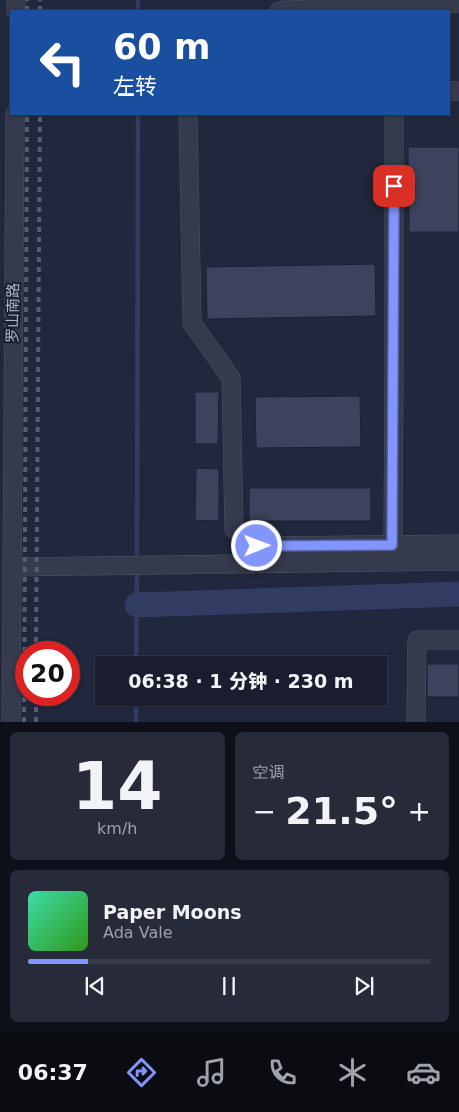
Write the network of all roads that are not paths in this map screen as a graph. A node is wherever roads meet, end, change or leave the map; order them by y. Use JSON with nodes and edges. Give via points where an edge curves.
{"nodes":[{"id":1,"x":459,"y":3,"type":"edge"},
{"id":2,"x":287,"y":10,"type":"edge"},
{"id":3,"x":15,"y":115,"type":"edge"},
{"id":4,"x":188,"y":115,"type":"edge"},
{"id":5,"x":394,"y":115,"type":"edge"},
{"id":6,"x":459,"y":544,"type":"edge"},
{"id":7,"x":392,"y":545,"type":"junction"},
{"id":8,"x":459,"y":561,"type":"edge"},
{"id":9,"x":11,"y":567,"type":"junction"},
{"id":10,"x":459,"y":640,"type":"edge"},
{"id":11,"x":11,"y":722,"type":"edge"},
{"id":12,"x":416,"y":722,"type":"edge"}],
"edges":[{"from":1,"to":2,"type":"street"},
{"from":3,"to":9,"type":"street","name":"罗山南路"},
{"from":4,"to":7,"type":"street","via":[[192,323],[231,378],[234,528],[257,546]]},
{"from":5,"to":7,"type":"street"},
{"from":6,"to":7,"type":"street"},
{"from":8,"to":9,"type":"street"},
{"from":9,"to":11,"type":"street","name":"罗山南路"},
{"from":10,"to":12,"type":"street","via":[[417,640]]}]}
